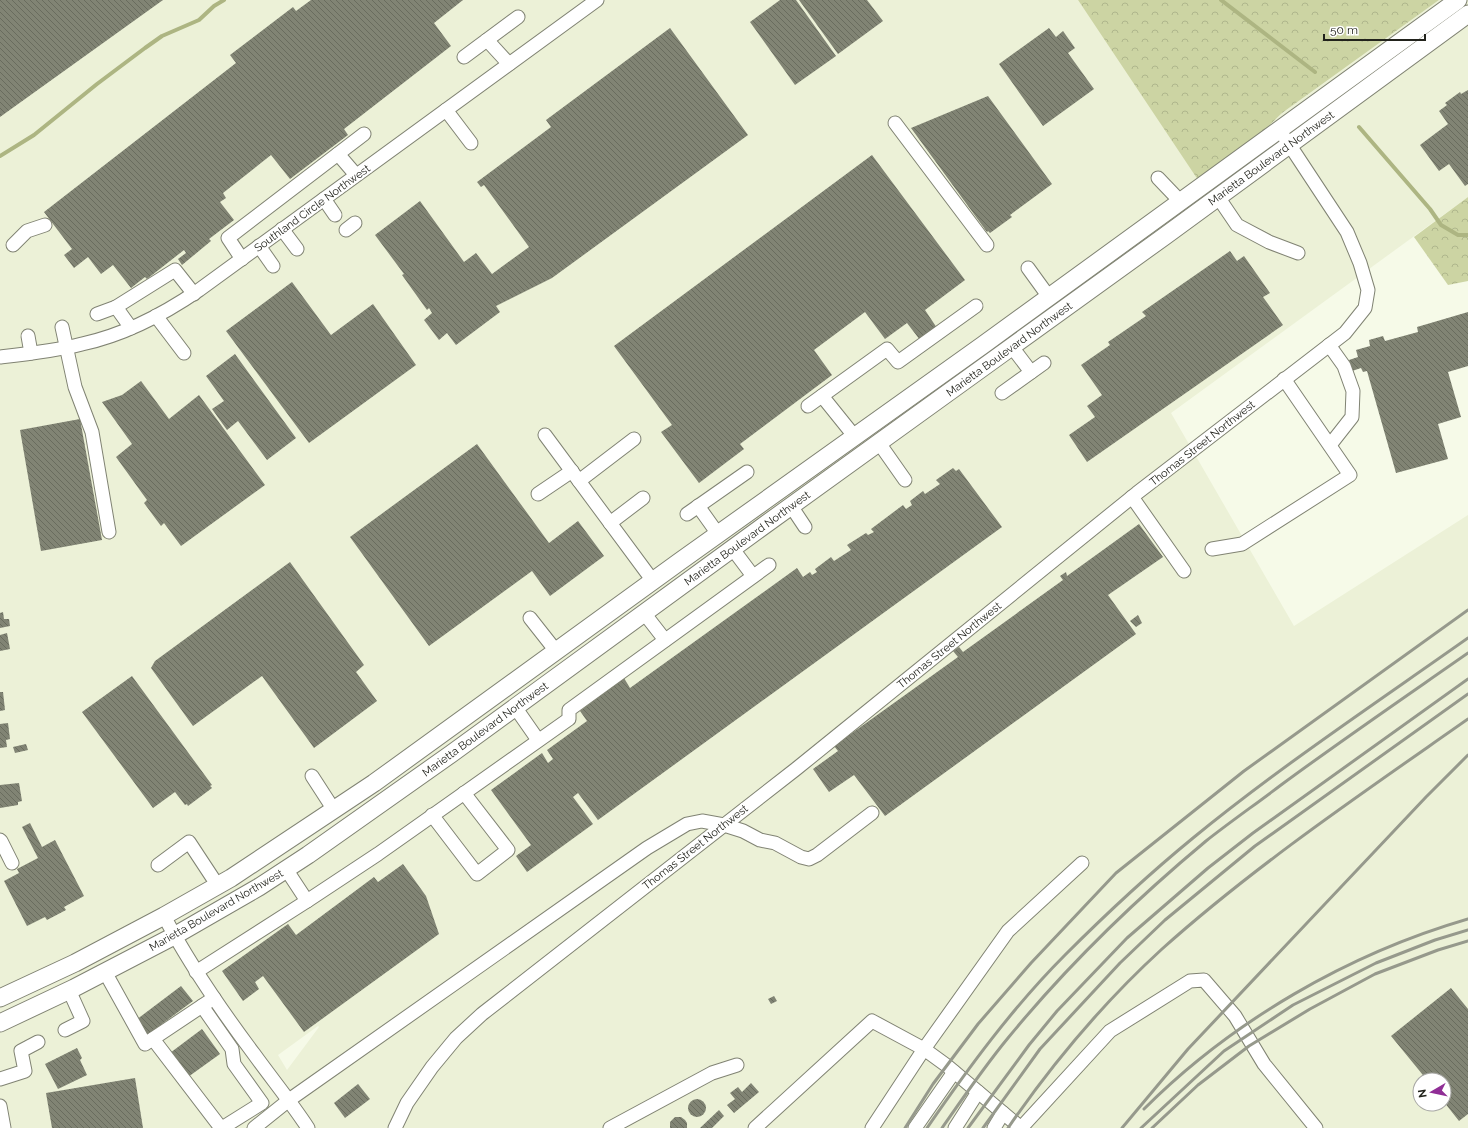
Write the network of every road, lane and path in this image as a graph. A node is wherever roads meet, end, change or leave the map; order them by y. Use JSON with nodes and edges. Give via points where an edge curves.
{"nodes":[{"id":1,"x":597,"y":0,"type":"edge"},
{"id":2,"x":1458,"y":0,"type":"edge"},
{"id":3,"x":1468,"y":14,"type":"edge"},
{"id":4,"x":518,"y":17,"type":"dead end"},
{"id":5,"x":487,"y":40,"type":"junction"},
{"id":6,"x":464,"y":58,"type":"dead end"},
{"id":7,"x":509,"y":64,"type":"junction"},
{"id":8,"x":446,"y":110,"type":"junction"},
{"id":9,"x":895,"y":124,"type":"dead end"},
{"id":10,"x":1279,"y":130,"type":"junction"},
{"id":11,"x":364,"y":134,"type":"dead end"},
{"id":12,"x":472,"y":143,"type":"dead end"},
{"id":13,"x":1289,"y":144,"type":"junction"},
{"id":14,"x":338,"y":154,"type":"junction"},
{"id":15,"x":356,"y":176,"type":"junction"},
{"id":16,"x":1158,"y":178,"type":"dead end"},
{"id":17,"x":1218,"y":197,"type":"junction"},
{"id":18,"x":324,"y":199,"type":"junction"},
{"id":19,"x":1180,"y":202,"type":"junction"},
{"id":20,"x":335,"y":215,"type":"dead end"},
{"id":21,"x":45,"y":225,"type":"dead end"},
{"id":22,"x":282,"y":229,"type":"junction"},
{"id":23,"x":13,"y":245,"type":"dead end"},
{"id":24,"x":259,"y":246,"type":"junction"},
{"id":25,"x":987,"y":246,"type":"dead end"},
{"id":26,"x":297,"y":249,"type":"dead end"},
{"id":27,"x":1298,"y":254,"type":"dead end"},
{"id":28,"x":242,"y":259,"type":"junction"},
{"id":29,"x":272,"y":266,"type":"dead end"},
{"id":30,"x":1028,"y":268,"type":"dead end"},
{"id":31,"x":194,"y":294,"type":"junction"},
{"id":32,"x":1049,"y":297,"type":"junction"},
{"id":33,"x":976,"y":306,"type":"dead end"},
{"id":34,"x":116,"y":307,"type":"junction"},
{"id":35,"x":97,"y":314,"type":"dead end"},
{"id":36,"x":156,"y":316,"type":"junction"},
{"id":37,"x":62,"y":327,"type":"dead end"},
{"id":38,"x":131,"y":328,"type":"junction"},
{"id":39,"x":28,"y":336,"type":"dead end"},
{"id":40,"x":1329,"y":345,"type":"junction"},
{"id":41,"x":1012,"y":347,"type":"junction"},
{"id":42,"x":66,"y":348,"type":"junction"},
{"id":43,"x":30,"y":353,"type":"junction"},
{"id":44,"x":184,"y":353,"type":"dead end"},
{"id":45,"x":0,"y":357,"type":"edge"},
{"id":46,"x":1044,"y":363,"type":"dead end"},
{"id":47,"x":1031,"y":372,"type":"junction"},
{"id":48,"x":1284,"y":379,"type":"junction"},
{"id":49,"x":1002,"y":393,"type":"dead end"},
{"id":50,"x":822,"y":396,"type":"junction"},
{"id":51,"x":808,"y":406,"type":"dead end"},
{"id":52,"x":545,"y":434,"type":"dead end"},
{"id":53,"x":855,"y":436,"type":"junction"},
{"id":54,"x":634,"y":439,"type":"dead end"},
{"id":55,"x":879,"y":443,"type":"junction"},
{"id":56,"x":1330,"y":445,"type":"junction"},
{"id":57,"x":747,"y":472,"type":"dead end"},
{"id":58,"x":576,"y":476,"type":"junction"},
{"id":59,"x":905,"y":480,"type":"dead end"},
{"id":60,"x":538,"y":494,"type":"dead end"},
{"id":61,"x":1132,"y":497,"type":"junction"},
{"id":62,"x":643,"y":498,"type":"dead end"},
{"id":63,"x":790,"y":506,"type":"junction"},
{"id":64,"x":610,"y":523,"type":"junction"},
{"id":65,"x":805,"y":527,"type":"dead end"},
{"id":66,"x":109,"y":532,"type":"dead end"},
{"id":67,"x":718,"y":534,"type":"junction"},
{"id":68,"x":732,"y":548,"type":"junction"},
{"id":69,"x":1212,"y":549,"type":"dead end"},
{"id":70,"x":769,"y":565,"type":"dead end"},
{"id":71,"x":1184,"y":571,"type":"dead end"},
{"id":72,"x":753,"y":576,"type":"junction"},
{"id":73,"x":653,"y":581,"type":"junction"},
{"id":74,"x":644,"y":613,"type":"junction"},
{"id":75,"x":530,"y":618,"type":"dead end"},
{"id":76,"x":665,"y":640,"type":"junction"},
{"id":77,"x":556,"y":651,"type":"junction"},
{"id":78,"x":515,"y":708,"type":"junction"},
{"id":79,"x":538,"y":740,"type":"junction"},
{"id":80,"x":312,"y":776,"type":"dead end"},
{"id":81,"x":464,"y":793,"type":"junction"},
{"id":82,"x":334,"y":810,"type":"junction"},
{"id":83,"x":872,"y":813,"type":"dead end"},
{"id":84,"x":432,"y":815,"type":"junction"},
{"id":85,"x":724,"y":825,"type":"junction"},
{"id":86,"x":0,"y":840,"type":"edge"},
{"id":87,"x":12,"y":863,"type":"dead end"},
{"id":88,"x":1082,"y":863,"type":"dead end"},
{"id":89,"x":158,"y":865,"type":"dead end"},
{"id":90,"x":286,"y":869,"type":"junction"},
{"id":91,"x":218,"y":886,"type":"junction"},
{"id":92,"x":307,"y":901,"type":"junction"},
{"id":93,"x":164,"y":916,"type":"junction"},
{"id":94,"x":174,"y":936,"type":"junction"},
{"id":95,"x":104,"y":972,"type":"junction"},
{"id":96,"x":196,"y":972,"type":"junction"},
{"id":97,"x":68,"y":990,"type":"junction"},
{"id":98,"x":0,"y":998,"type":"edge"},
{"id":99,"x":214,"y":998,"type":"junction"},
{"id":100,"x":202,"y":1006,"type":"junction"},
{"id":101,"x":0,"y":1023,"type":"edge"},
{"id":102,"x":65,"y":1030,"type":"dead end"},
{"id":103,"x":153,"y":1039,"type":"junction"},
{"id":104,"x":38,"y":1042,"type":"dead end"},
{"id":105,"x":924,"y":1049,"type":"junction"},
{"id":106,"x":737,"y":1065,"type":"dead end"},
{"id":107,"x":954,"y":1072,"type":"junction"},
{"id":108,"x":0,"y":1079,"type":"edge"},
{"id":109,"x":978,"y":1092,"type":"junction"},
{"id":110,"x":289,"y":1100,"type":"junction"},
{"id":111,"x":0,"y":1106,"type":"edge"},
{"id":112,"x":1003,"y":1114,"type":"junction"},
{"id":113,"x":4,"y":1128,"type":"edge"},
{"id":114,"x":222,"y":1128,"type":"edge"},
{"id":115,"x":254,"y":1128,"type":"edge"},
{"id":116,"x":308,"y":1128,"type":"edge"},
{"id":117,"x":396,"y":1128,"type":"edge"},
{"id":118,"x":610,"y":1128,"type":"edge"},
{"id":119,"x":755,"y":1128,"type":"edge"},
{"id":120,"x":872,"y":1128,"type":"edge"},
{"id":121,"x":916,"y":1128,"type":"edge"},
{"id":122,"x":955,"y":1128,"type":"edge"},
{"id":123,"x":994,"y":1128,"type":"edge"},
{"id":124,"x":1021,"y":1128,"type":"edge"},
{"id":125,"x":1316,"y":1128,"type":"edge"}],
"edges":[{"from":1,"to":7,"type":"street","name":"Southland Circle Northwest"},
{"from":2,"to":10,"type":"main road"},
{"from":3,"to":13,"type":"main road","name":"Marietta Boulevard Northwest"},
{"from":4,"to":5,"type":"street"},
{"from":5,"to":6,"type":"street"},
{"from":5,"to":7,"type":"street"},
{"from":7,"to":8,"type":"street","name":"Southland Circle Northwest"},
{"from":8,"to":12,"type":"street"},
{"from":8,"to":15,"type":"street","name":"Southland Circle Northwest"},
{"from":9,"to":25,"type":"street"},
{"from":10,"to":13,"type":"street","name":"Thomas Street Northwest"},
{"from":10,"to":19,"type":"main road"},
{"from":11,"to":14,"type":"street"},
{"from":13,"to":17,"type":"main road","name":"Marietta Boulevard Northwest"},
{"from":13,"to":40,"type":"street","name":"Thomas Street Northwest","via":[[1347,232],[1368,290],[1365,308],[1345,333]]},
{"from":14,"to":15,"type":"street"},
{"from":14,"to":28,"type":"street","via":[[228,238]]},
{"from":15,"to":18,"type":"street","name":"Southland Circle Northwest"},
{"from":16,"to":19,"type":"street"},
{"from":17,"to":27,"type":"street","via":[[1237,225]]},
{"from":17,"to":41,"type":"main road","name":"Marietta Boulevard Northwest"},
{"from":18,"to":20,"type":"street"},
{"from":18,"to":22,"type":"street","name":"Southland Circle Northwest"},
{"from":19,"to":32,"type":"main road"},
{"from":21,"to":23,"type":"street","via":[[27,231]]},
{"from":22,"to":24,"type":"street","name":"Southland Circle Northwest"},
{"from":22,"to":26,"type":"street"},
{"from":24,"to":28,"type":"street","name":"Southland Circle Northwest"},
{"from":24,"to":29,"type":"street"},
{"from":28,"to":31,"type":"street","name":"Southland Circle Northwest"},
{"from":30,"to":32,"type":"street"},
{"from":31,"to":34,"type":"street","via":[[175,270]]},
{"from":31,"to":36,"type":"street","name":"Southland Circle Northwest"},
{"from":32,"to":53,"type":"main road"},
{"from":33,"to":50,"type":"street","via":[[898,362],[887,348]]},
{"from":34,"to":35,"type":"street"},
{"from":34,"to":38,"type":"street"},
{"from":36,"to":38,"type":"street","name":"Southland Circle Northwest"},
{"from":36,"to":44,"type":"street"},
{"from":37,"to":42,"type":"street"},
{"from":38,"to":42,"type":"street","name":"Southland Circle Northwest"},
{"from":39,"to":43,"type":"street"},
{"from":40,"to":48,"type":"street","name":"Thomas Street Northwest"},
{"from":40,"to":56,"type":"street","via":[[1344,366],[1353,391],[1352,417]]},
{"from":41,"to":47,"type":"street"},
{"from":41,"to":55,"type":"main road","name":"Marietta Boulevard Northwest"},
{"from":42,"to":43,"type":"street","name":"Southland Circle Northwest"},
{"from":42,"to":66,"type":"street","via":[[75,387],[92,432]]},
{"from":43,"to":45,"type":"street","name":"Southland Circle Northwest"},
{"from":46,"to":47,"type":"street"},
{"from":47,"to":49,"type":"street"},
{"from":48,"to":56,"type":"street"},
{"from":48,"to":61,"type":"street","name":"Thomas Street Northwest"},
{"from":50,"to":51,"type":"street"},
{"from":50,"to":53,"type":"street"},
{"from":52,"to":58,"type":"street"},
{"from":53,"to":67,"type":"main road"},
{"from":54,"to":58,"type":"street"},
{"from":55,"to":59,"type":"street"},
{"from":55,"to":63,"type":"main road","name":"Marietta Boulevard Northwest"},
{"from":56,"to":69,"type":"street","via":[[1350,475],[1242,544]]},
{"from":57,"to":67,"type":"street","via":[[693,510]]},
{"from":58,"to":60,"type":"street"},
{"from":58,"to":64,"type":"street"},
{"from":61,"to":71,"type":"street"},
{"from":61,"to":85,"type":"street","name":"Thomas Street Northwest"},
{"from":62,"to":64,"type":"street"},
{"from":63,"to":65,"type":"street"},
{"from":63,"to":68,"type":"main road","name":"Marietta Boulevard Northwest"},
{"from":64,"to":73,"type":"street"},
{"from":67,"to":73,"type":"main road"},
{"from":68,"to":72,"type":"street"},
{"from":68,"to":74,"type":"main road","name":"Marietta Boulevard Northwest"},
{"from":70,"to":72,"type":"street"},
{"from":72,"to":76,"type":"street"},
{"from":73,"to":77,"type":"main road"},
{"from":74,"to":76,"type":"street"},
{"from":74,"to":78,"type":"main road","name":"Marietta Boulevard Northwest"},
{"from":75,"to":77,"type":"street"},
{"from":76,"to":79,"type":"street","via":[[569,710],[569,719]]},
{"from":77,"to":82,"type":"main road"},
{"from":78,"to":79,"type":"street"},
{"from":78,"to":90,"type":"main road","name":"Marietta Boulevard Northwest"},
{"from":79,"to":81,"type":"street"},
{"from":80,"to":82,"type":"street"},
{"from":81,"to":84,"type":"street"},
{"from":81,"to":84,"type":"street","via":[[508,850],[477,874]]},
{"from":82,"to":91,"type":"main road"},
{"from":83,"to":85,"type":"street","via":[[809,859],[776,843],[760,840],[744,831]]},
{"from":84,"to":92,"type":"street"},
{"from":85,"to":110,"type":"street","via":[[702,821],[687,824],[647,848]]},
{"from":85,"to":117,"type":"street","name":"Thomas Street Northwest","via":[[482,1014],[456,1038],[407,1103]]},
{"from":86,"to":87,"type":"street"},
{"from":88,"to":105,"type":"street","via":[[1008,931]]},
{"from":89,"to":91,"type":"street","via":[[189,842]]},
{"from":90,"to":92,"type":"street"},
{"from":90,"to":94,"type":"main road","name":"Marietta Boulevard Northwest","via":[[260,887]]},
{"from":91,"to":93,"type":"main road"},
{"from":92,"to":96,"type":"street"},
{"from":93,"to":94,"type":"street"},
{"from":93,"to":98,"type":"main road","via":[[75,963]]},
{"from":94,"to":95,"type":"main road","name":"Marietta Boulevard Northwest"},
{"from":94,"to":96,"type":"street"},
{"from":95,"to":97,"type":"main road","name":"Marietta Boulevard Northwest"},
{"from":95,"to":103,"type":"street","via":[[145,1044]]},
{"from":96,"to":99,"type":"street"},
{"from":97,"to":101,"type":"main road","name":"Marietta Boulevard Northwest"},
{"from":97,"to":102,"type":"street","via":[[83,1021]]},
{"from":99,"to":100,"type":"street"},
{"from":99,"to":110,"type":"street"},
{"from":100,"to":103,"type":"street"},
{"from":100,"to":114,"type":"street","via":[[232,1050],[234,1064],[262,1104]]},
{"from":103,"to":114,"type":"street"},
{"from":104,"to":108,"type":"street","via":[[21,1051],[25,1071]]},
{"from":105,"to":107,"type":"street"},
{"from":105,"to":119,"type":"street","via":[[872,1020]]},
{"from":105,"to":120,"type":"street"},
{"from":106,"to":118,"type":"street","via":[[712,1073]]},
{"from":107,"to":109,"type":"street"},
{"from":107,"to":121,"type":"street"},
{"from":109,"to":112,"type":"street"},
{"from":109,"to":122,"type":"street"},
{"from":110,"to":115,"type":"street"},
{"from":110,"to":116,"type":"street"},
{"from":111,"to":113,"type":"street"},
{"from":112,"to":123,"type":"street"},
{"from":112,"to":124,"type":"street"},
{"from":124,"to":125,"type":"street","via":[[1110,1032],[1190,980],[1204,980],[1235,1016],[1264,1064]]}]}
